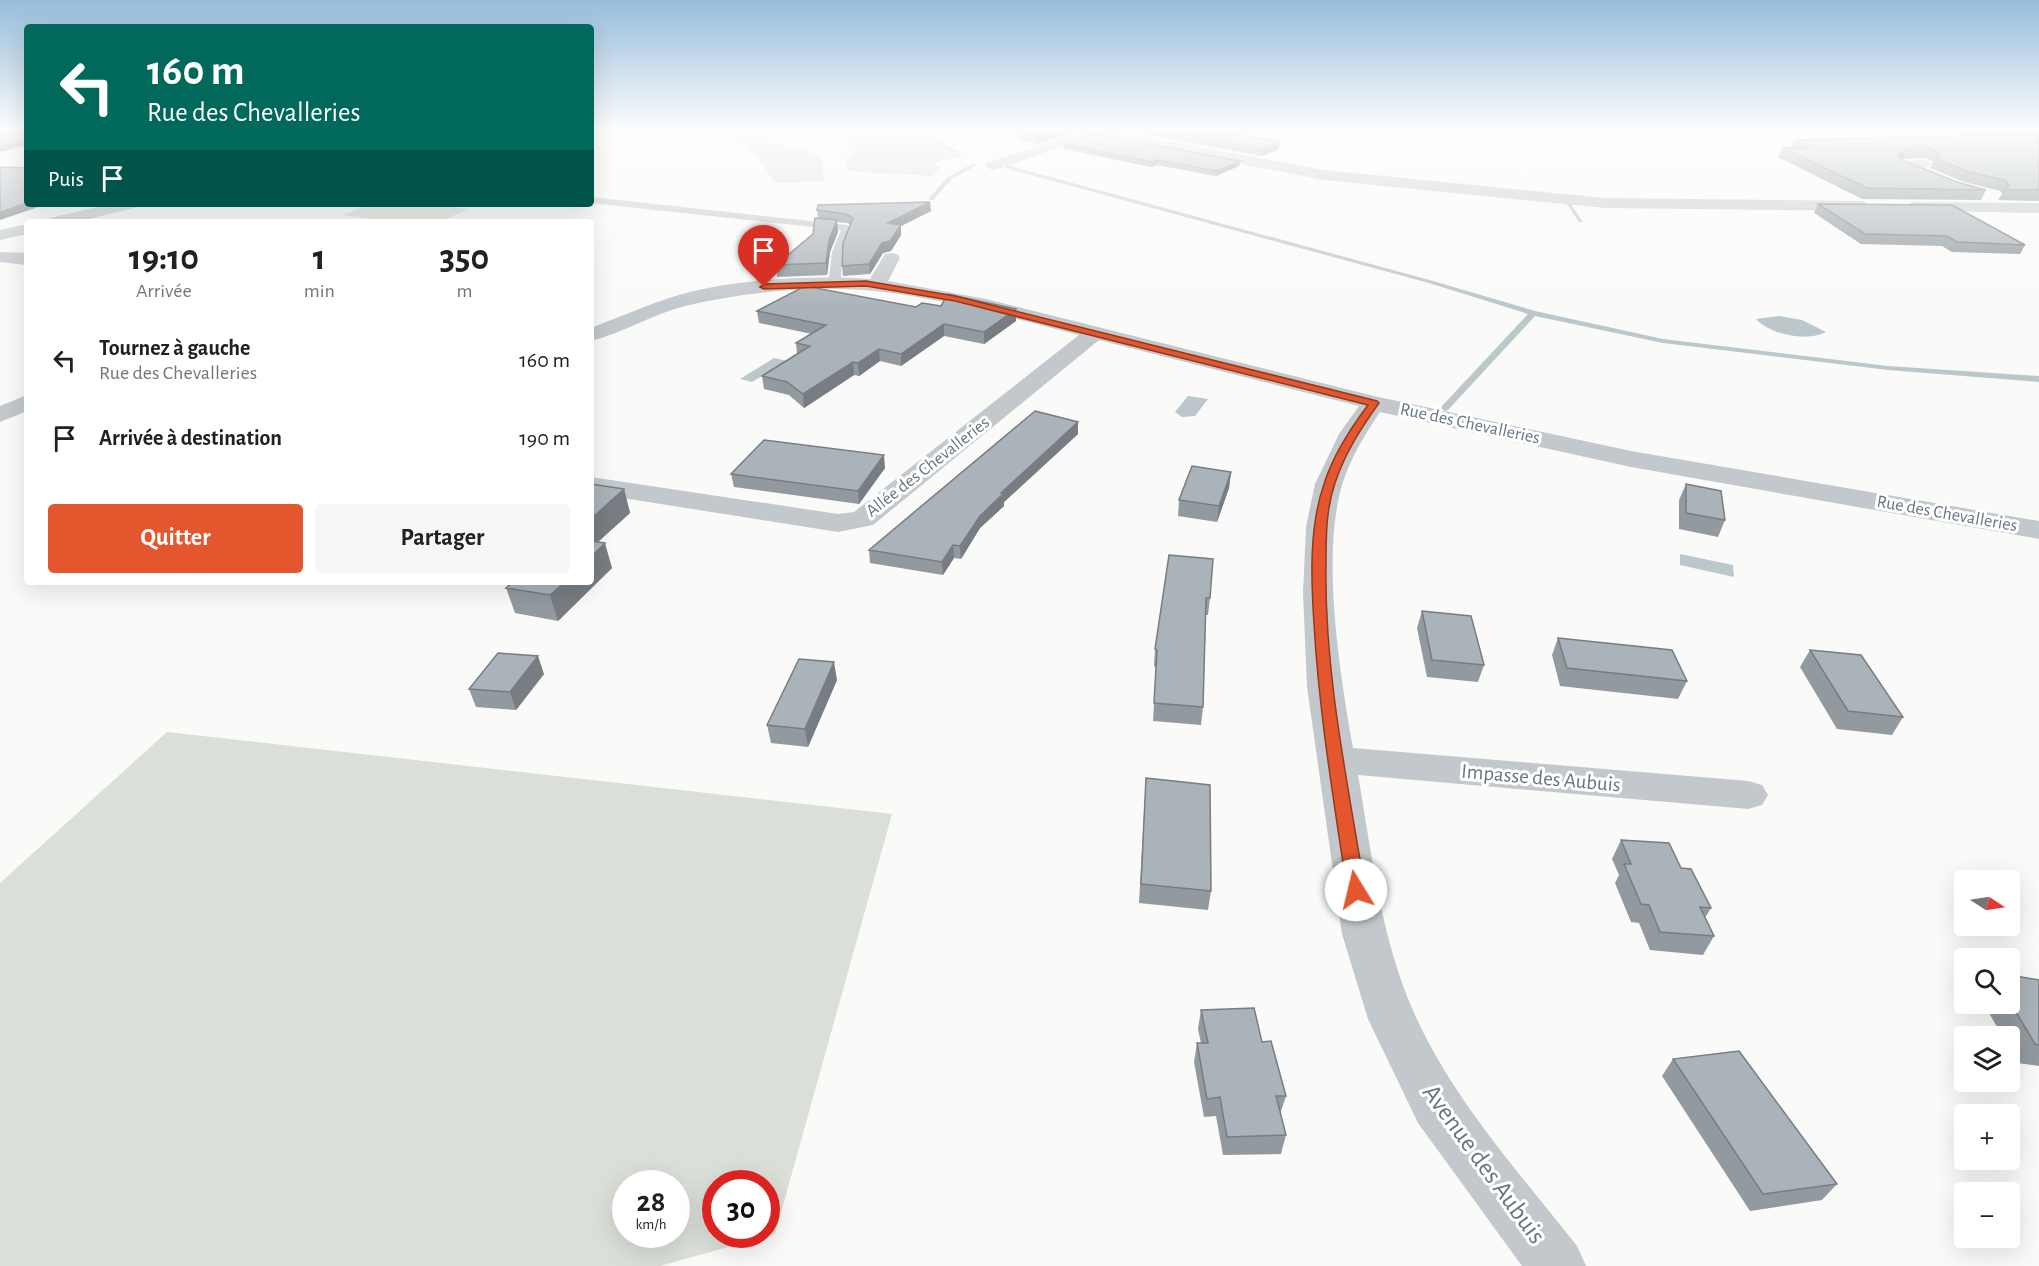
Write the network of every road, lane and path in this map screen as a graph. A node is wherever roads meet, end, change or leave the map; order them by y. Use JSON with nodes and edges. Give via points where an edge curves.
{"nodes":[{"id":1,"x":1465,"y":189,"type":"edge"},
{"id":2,"x":1974,"y":192,"type":"edge"},
{"id":3,"x":594,"y":200,"type":"edge"},
{"id":4,"x":118,"y":207,"type":"edge"},
{"id":5,"x":2039,"y":207,"type":"edge"},
{"id":6,"x":68,"y":219,"type":"edge"},
{"id":7,"x":24,"y":230,"type":"edge"},
{"id":8,"x":0,"y":235,"type":"edge"},
{"id":9,"x":0,"y":257,"type":"edge"},
{"id":10,"x":891,"y":258,"type":"edge"},
{"id":11,"x":24,"y":259,"type":"edge"},
{"id":12,"x":831,"y":284,"type":"junction"},
{"id":13,"x":876,"y":285,"type":"junction"},
{"id":14,"x":1095,"y":333,"type":"junction"},
{"id":15,"x":594,"y":335,"type":"edge"},
{"id":16,"x":1374,"y":403,"type":"junction"},
{"id":17,"x":24,"y":404,"type":"edge"},
{"id":18,"x":0,"y":415,"type":"edge"},
{"id":19,"x":594,"y":485,"type":"edge"},
{"id":20,"x":2039,"y":530,"type":"edge"},
{"id":21,"x":1335,"y":760,"type":"junction"},
{"id":22,"x":1748,"y":795,"type":"dead end"},
{"id":23,"x":1557,"y":1266,"type":"edge"}],
"edges":[{"from":1,"to":5,"type":"street","via":[[1605,203]]},
{"from":2,"to":5,"type":"street"},
{"from":3,"to":12,"type":"lane","via":[[847,228],[837,252]]},
{"from":4,"to":6,"type":"street"},
{"from":7,"to":8,"type":"street"},
{"from":9,"to":11,"type":"street"},
{"from":10,"to":13,"type":"street"},
{"from":12,"to":13,"type":"street","name":"Rue des Chevalleries"},
{"from":12,"to":15,"type":"street","name":"Rue des Chevalleries","via":[[746,288],[677,302]]},
{"from":13,"to":14,"type":"street","name":"Rue des Chevalleries","via":[[986,305]]},
{"from":14,"to":16,"type":"street","name":"Rue des Chevalleries"},
{"from":14,"to":19,"type":"street","name":"Allée des Chevalleries","via":[[863,519],[838,523]]},
{"from":16,"to":20,"type":"street","name":"Rue des Chevalleries","via":[[1631,459]]},
{"from":16,"to":21,"type":"street","name":"Avenue des Aubuis","via":[[1352,434],[1329,484],[1320,527],[1319,593],[1325,687]]},
{"from":17,"to":18,"type":"street"},
{"from":21,"to":22,"type":"street","name":"Impasse des Aubuis"},
{"from":21,"to":23,"type":"street","name":"Avenue des Aubuis","via":[[1364,934],[1392,1019],[1436,1106]]}]}
